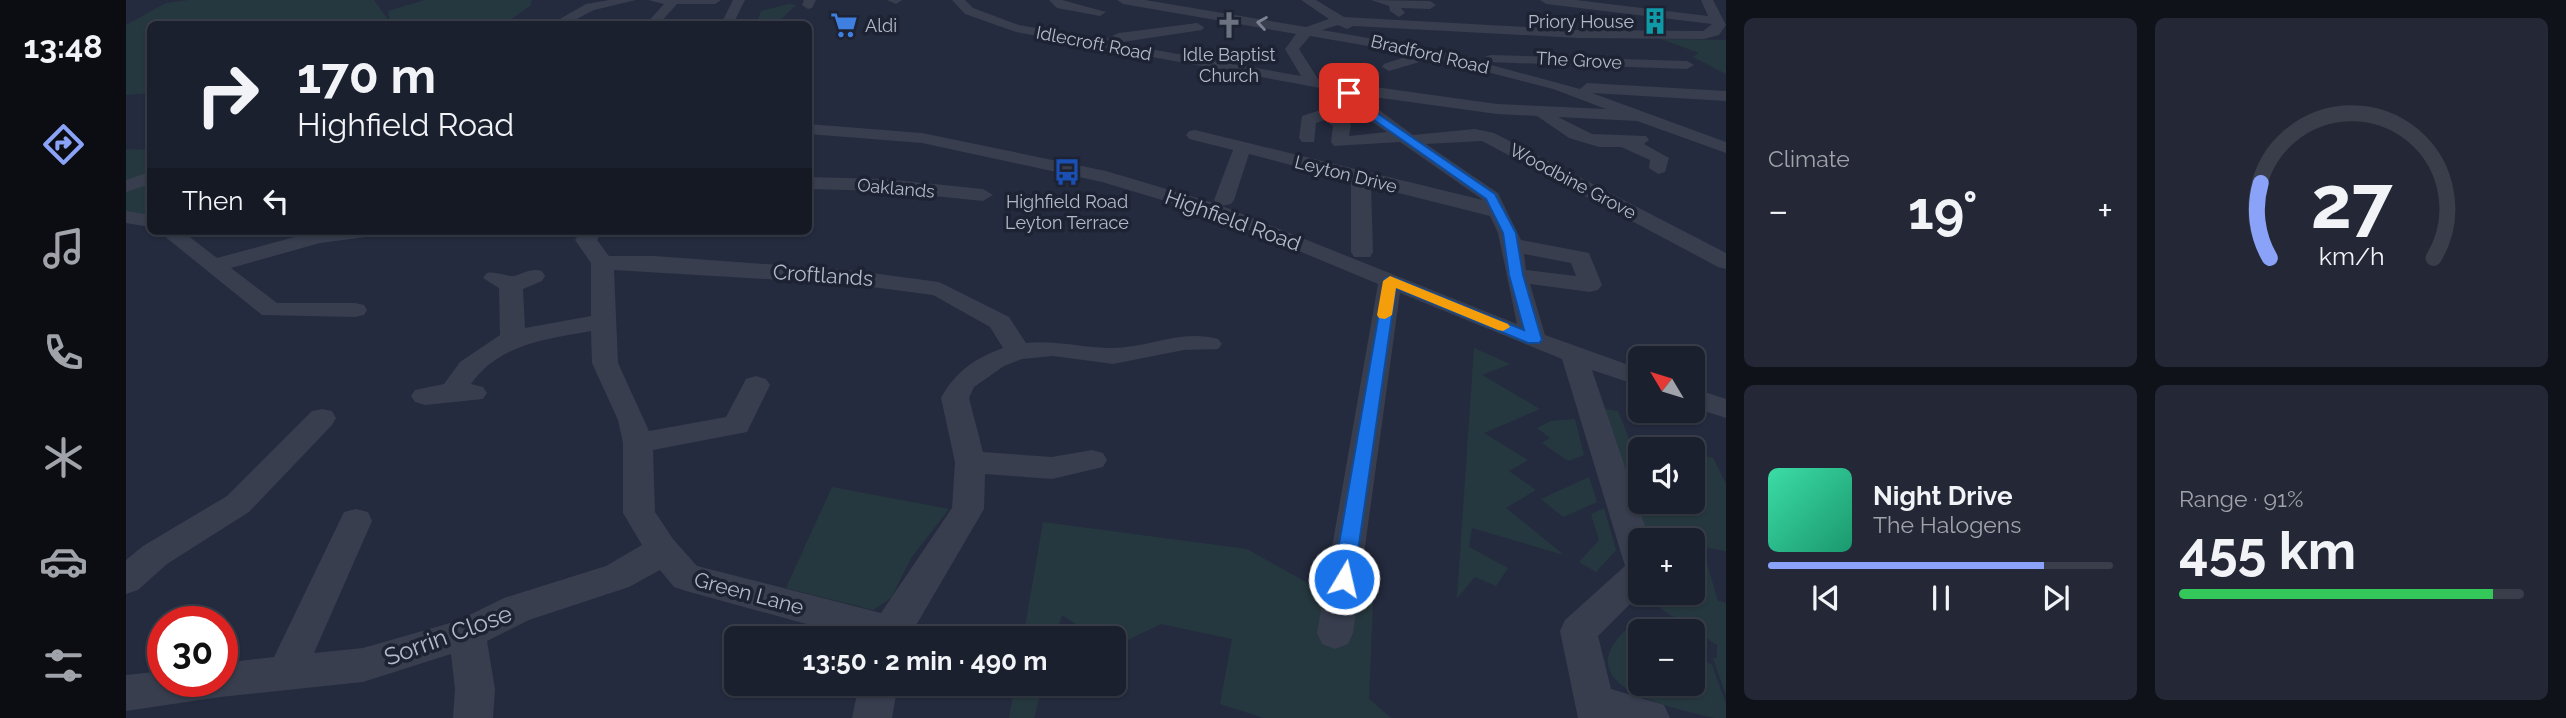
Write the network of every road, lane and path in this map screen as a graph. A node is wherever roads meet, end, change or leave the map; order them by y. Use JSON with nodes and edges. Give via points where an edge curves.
{"nodes":[{"id":1,"x":630,"y":0,"type":"edge"},
{"id":2,"x":654,"y":0,"type":"edge"},
{"id":3,"x":713,"y":0,"type":"edge"},
{"id":4,"x":739,"y":0,"type":"edge"},
{"id":5,"x":958,"y":0,"type":"edge"},
{"id":6,"x":1055,"y":0,"type":"edge"},
{"id":7,"x":1123,"y":0,"type":"edge"},
{"id":8,"x":1307,"y":0,"type":"edge"},
{"id":9,"x":1377,"y":0,"type":"edge"},
{"id":10,"x":1546,"y":0,"type":"edge"},
{"id":11,"x":673,"y":1,"type":"edge"},
{"id":12,"x":1189,"y":2,"type":"dead end"},
{"id":13,"x":1708,"y":2,"type":"edge"},
{"id":14,"x":1097,"y":6,"type":"edge"},
{"id":15,"x":1726,"y":6,"type":"edge"},
{"id":16,"x":1173,"y":9,"type":"junction"},
{"id":17,"x":1401,"y":13,"type":"junction"},
{"id":18,"x":1560,"y":13,"type":"dead end"},
{"id":19,"x":1441,"y":15,"type":"dead end"},
{"id":20,"x":682,"y":19,"type":"dead end"},
{"id":21,"x":564,"y":21,"type":"edge"},
{"id":22,"x":655,"y":21,"type":"edge"},
{"id":23,"x":728,"y":21,"type":"edge"},
{"id":24,"x":1337,"y":21,"type":"junction"},
{"id":25,"x":1720,"y":21,"type":"edge"},
{"id":26,"x":1196,"y":23,"type":"junction"},
{"id":27,"x":1310,"y":30,"type":"junction"},
{"id":28,"x":1593,"y":34,"type":"junction"},
{"id":29,"x":1375,"y":41,"type":"junction"},
{"id":30,"x":1101,"y":44,"type":"junction"},
{"id":31,"x":1402,"y":46,"type":"junction"},
{"id":32,"x":1337,"y":53,"type":"dead end"},
{"id":33,"x":1432,"y":53,"type":"junction"},
{"id":34,"x":1472,"y":63,"type":"junction"},
{"id":35,"x":1687,"y":65,"type":"dead end"},
{"id":36,"x":1389,"y":67,"type":"dead end"},
{"id":37,"x":1314,"y":84,"type":"junction"},
{"id":38,"x":1558,"y":86,"type":"junction"},
{"id":39,"x":1343,"y":88,"type":"junction"},
{"id":40,"x":1726,"y":96,"type":"edge"},
{"id":41,"x":1590,"y":97,"type":"junction"},
{"id":42,"x":1616,"y":107,"type":"junction"},
{"id":43,"x":1367,"y":111,"type":"junction"},
{"id":44,"x":1726,"y":111,"type":"edge"},
{"id":45,"x":1542,"y":112,"type":"junction"},
{"id":46,"x":1570,"y":112,"type":"junction"},
{"id":47,"x":1327,"y":113,"type":"junction"},
{"id":48,"x":1642,"y":116,"type":"junction"},
{"id":49,"x":812,"y":129,"type":"edge"},
{"id":50,"x":1195,"y":135,"type":"dead end"},
{"id":51,"x":1308,"y":138,"type":"dead end"},
{"id":52,"x":1408,"y":138,"type":"junction"},
{"id":53,"x":1243,"y":147,"type":"junction"},
{"id":54,"x":1726,"y":148,"type":"edge"},
{"id":55,"x":1658,"y":168,"type":"dead end"},
{"id":56,"x":1361,"y":177,"type":"junction"},
{"id":57,"x":147,"y":179,"type":"edge"},
{"id":58,"x":812,"y":183,"type":"edge"},
{"id":59,"x":126,"y":186,"type":"edge"},
{"id":60,"x":983,"y":195,"type":"dead end"},
{"id":61,"x":1224,"y":200,"type":"dead end"},
{"id":62,"x":1498,"y":212,"type":"junction"},
{"id":63,"x":126,"y":217,"type":"edge"},
{"id":64,"x":147,"y":220,"type":"edge"},
{"id":65,"x":175,"y":235,"type":"edge"},
{"id":66,"x":340,"y":235,"type":"edge"},
{"id":67,"x":589,"y":235,"type":"edge"},
{"id":68,"x":1510,"y":245,"type":"junction"},
{"id":69,"x":1362,"y":252,"type":"dead end"},
{"id":70,"x":1726,"y":262,"type":"edge"},
{"id":71,"x":602,"y":263,"type":"junction"},
{"id":72,"x":212,"y":266,"type":"junction"},
{"id":73,"x":1516,"y":275,"type":"junction"},
{"id":74,"x":514,"y":280,"type":"dead end"},
{"id":75,"x":1390,"y":281,"type":"junction"},
{"id":76,"x":355,"y":310,"type":"dead end"},
{"id":77,"x":606,"y":321,"type":"junction"},
{"id":78,"x":513,"y":338,"type":"junction"},
{"id":79,"x":1534,"y":340,"type":"junction"},
{"id":80,"x":1209,"y":344,"type":"dead end"},
{"id":81,"x":1018,"y":352,"type":"junction"},
{"id":82,"x":1574,"y":355,"type":"junction"},
{"id":83,"x":1628,"y":374,"type":"edge"},
{"id":84,"x":756,"y":385,"type":"dead end"},
{"id":85,"x":425,"y":396,"type":"dead end"},
{"id":86,"x":1705,"y":402,"type":"edge"},
{"id":87,"x":1726,"y":409,"type":"edge"},
{"id":88,"x":322,"y":418,"type":"dead end"},
{"id":89,"x":638,"y":443,"type":"junction"},
{"id":90,"x":1092,"y":460,"type":"dead end"},
{"id":91,"x":970,"y":462,"type":"junction"},
{"id":92,"x":356,"y":521,"type":"dead end"},
{"id":93,"x":1629,"y":528,"type":"edge"},
{"id":94,"x":662,"y":548,"type":"junction"},
{"id":95,"x":126,"y":580,"type":"edge"},
{"id":96,"x":1628,"y":584,"type":"edge"},
{"id":97,"x":857,"y":626,"type":"edge"},
{"id":98,"x":895,"y":626,"type":"edge"},
{"id":99,"x":1335,"y":633,"type":"dead end"},
{"id":100,"x":467,"y":634,"type":"junction"},
{"id":101,"x":287,"y":671,"type":"junction"},
{"id":102,"x":238,"y":678,"type":"edge"},
{"id":103,"x":147,"y":690,"type":"edge"},
{"id":104,"x":126,"y":693,"type":"edge"},
{"id":105,"x":877,"y":696,"type":"edge"},
{"id":106,"x":1596,"y":711,"type":"edge"},
{"id":107,"x":473,"y":718,"type":"edge"},
{"id":108,"x":872,"y":718,"type":"edge"},
{"id":109,"x":1650,"y":718,"type":"edge"}],
"edges":[{"from":1,"to":21,"type":"street","via":[[590,7]]},
{"from":2,"to":11,"type":"street"},
{"from":3,"to":11,"type":"street"},
{"from":3,"to":20,"type":"street"},
{"from":4,"to":23,"type":"street"},
{"from":5,"to":30,"type":"street","name":"Idlecroft Road","via":[[987,20]]},
{"from":6,"to":14,"type":"street","via":[[1078,8]]},
{"from":7,"to":16,"type":"street","name":"Bradford Road"},
{"from":8,"to":24,"type":"street"},
{"from":9,"to":17,"type":"street"},
{"from":10,"to":25,"type":"street"},
{"from":11,"to":22,"type":"street"},
{"from":12,"to":16,"type":"street"},
{"from":13,"to":15,"type":"street"},
{"from":13,"to":25,"type":"street"},
{"from":16,"to":26,"type":"street","name":"Bradford Road"},
{"from":17,"to":19,"type":"street","via":[[1424,9]]},
{"from":17,"to":24,"type":"street"},
{"from":17,"to":28,"type":"street"},
{"from":18,"to":28,"type":"street"},
{"from":24,"to":27,"type":"street"},
{"from":24,"to":31,"type":"street"},
{"from":25,"to":28,"type":"street","via":[[1714,32],[1704,35]]},
{"from":27,"to":26,"type":"street","name":"Bradford Road","one_way":true},
{"from":26,"to":30,"type":"street"},
{"from":27,"to":29,"type":"street","name":"Bradford Road"},
{"from":27,"to":37,"type":"street","via":[[1294,41],[1292,49]]},
{"from":29,"to":31,"type":"street","name":"Bradford Road"},
{"from":29,"to":32,"type":"street"},
{"from":30,"to":37,"type":"street","name":"Idlecroft Road"},
{"from":31,"to":33,"type":"street","name":"Bradford Road"},
{"from":33,"to":34,"type":"street","name":"Bradford Road"},
{"from":33,"to":36,"type":"street"},
{"from":34,"to":35,"type":"street","name":"The Grove","via":[[1510,57]]},
{"from":34,"to":38,"type":"street","name":"Bradford Road"},
{"from":37,"to":39,"type":"street","name":"Idlecroft Road"},
{"from":38,"to":40,"type":"street"},
{"from":38,"to":41,"type":"street","name":"Bradford Road"},
{"from":39,"to":43,"type":"street"},
{"from":39,"to":45,"type":"street","name":"Idlecroft Road"},
{"from":41,"to":42,"type":"street","name":"Bradford Road"},
{"from":41,"to":46,"type":"street","via":[[1590,106]]},
{"from":42,"to":44,"type":"street"},
{"from":42,"to":46,"type":"street","name":"Idlecroft Road"},
{"from":42,"to":48,"type":"street","name":"Bradford Road"},
{"from":43,"to":47,"type":"street"},
{"from":43,"to":52,"type":"street"},
{"from":45,"to":46,"type":"street","name":"Idlecroft Road"},
{"from":45,"to":55,"type":"street","via":[[1558,127],[1594,143],[1633,141],[1660,158]]},
{"from":46,"to":48,"type":"street","name":"Idlecroft Road"},
{"from":47,"to":51,"type":"street","via":[[1308,120]]},
{"from":47,"to":52,"type":"street","name":"Woodbine Grove","via":[[1342,125],[1340,142]]},
{"from":48,"to":54,"type":"street","name":"Bradford Road"},
{"from":49,"to":75,"type":"street","name":"Highfield Road","via":[[922,138],[1106,177],[1222,212]]},
{"from":50,"to":53,"type":"street","name":"Leyton Drive"},
{"from":52,"to":62,"type":"street","via":[[1491,197]]},
{"from":52,"to":70,"type":"street","name":"Woodbine Grove","via":[[1488,137]]},
{"from":53,"to":56,"type":"street","name":"Leyton Drive"},
{"from":53,"to":61,"type":"street"},
{"from":56,"to":62,"type":"street","name":"Leyton Drive"},
{"from":56,"to":69,"type":"street"},
{"from":57,"to":59,"type":"street"},
{"from":58,"to":60,"type":"street","name":"Oaklands"},
{"from":62,"to":68,"type":"street"},
{"from":63,"to":64,"type":"street"},
{"from":65,"to":72,"type":"street"},
{"from":66,"to":72,"type":"street"},
{"from":67,"to":71,"type":"street","name":"Green Lane","via":[[588,246]]},
{"from":68,"to":73,"type":"street"},
{"from":68,"to":73,"type":"street","via":[[1581,258],[1590,285]]},
{"from":71,"to":77,"type":"street","name":"Green Lane"},
{"from":71,"to":81,"type":"street","name":"Croftlands","via":[[836,276],[939,289],[1000,322]]},
{"from":72,"to":76,"type":"street","via":[[271,310]]},
{"from":73,"to":79,"type":"street"},
{"from":74,"to":78,"type":"street"},
{"from":75,"to":79,"type":"street","name":"Highfield Road"},
{"from":75,"to":99,"type":"street"},
{"from":77,"to":78,"type":"street"},
{"from":77,"to":89,"type":"street","name":"Green Lane","via":[[605,363]]},
{"from":78,"to":85,"type":"street","via":[[468,368],[463,392]]},
{"from":79,"to":82,"type":"street","name":"Highfield Road"},
{"from":80,"to":81,"type":"street","via":[[1184,342],[1113,356],[1053,348]]},
{"from":81,"to":91,"type":"street","via":[[977,370],[963,382],[955,398]]},
{"from":82,"to":83,"type":"street","name":"Highfield Road"},
{"from":82,"to":93,"type":"street"},
{"from":84,"to":89,"type":"street","via":[[737,425]]},
{"from":86,"to":87,"type":"street"},
{"from":88,"to":95,"type":"street","via":[[238,504],[155,555]]},
{"from":89,"to":94,"type":"street","name":"Green Lane","via":[[639,513]]},
{"from":90,"to":91,"type":"street","via":[[1052,468]]},
{"from":91,"to":98,"type":"street","via":[[968,509]]},
{"from":92,"to":101,"type":"street"},
{"from":94,"to":97,"type":"street","name":"Green Lane","via":[[686,578]]},
{"from":94,"to":100,"type":"street","name":"Sorrin Close","via":[[617,577],[517,609]]},
{"from":96,"to":106,"type":"street","via":[[1578,632]]},
{"from":100,"to":101,"type":"street","name":"Sorrin Close","via":[[363,665]]},
{"from":100,"to":107,"type":"street","via":[[475,689]]},
{"from":101,"to":102,"type":"street","name":"Sorrin Close"},
{"from":103,"to":104,"type":"street"},
{"from":105,"to":108,"type":"street"},
{"from":106,"to":109,"type":"street"}]}
